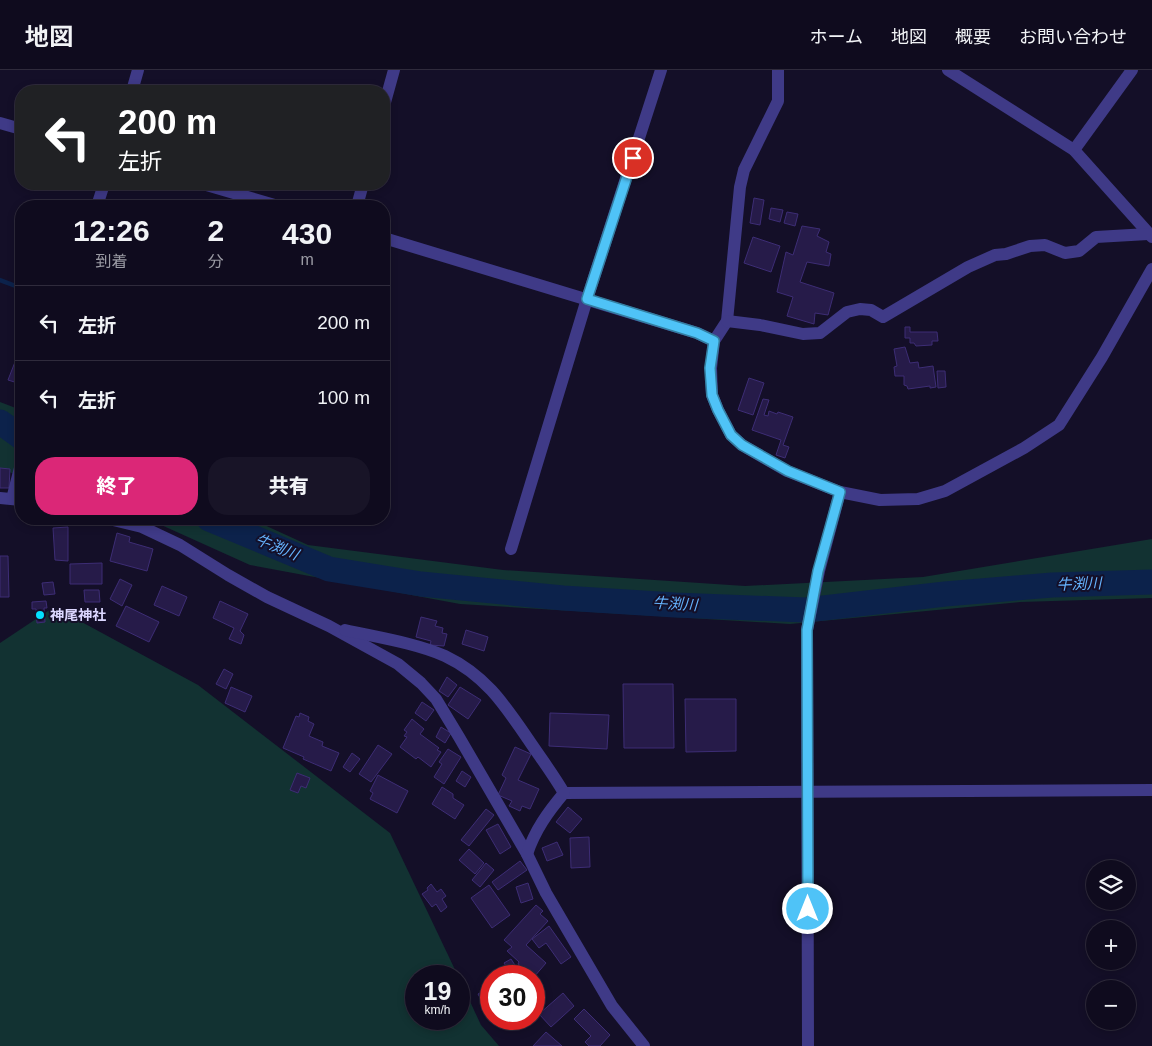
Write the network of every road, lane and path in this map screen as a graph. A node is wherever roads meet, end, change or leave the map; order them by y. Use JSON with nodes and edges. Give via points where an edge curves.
{"nodes":[{"id":1,"x":138,"y":70,"type":"edge"},
{"id":2,"x":394,"y":70,"type":"edge"},
{"id":3,"x":661,"y":70,"type":"edge"},
{"id":4,"x":778,"y":70,"type":"edge"},
{"id":5,"x":948,"y":70,"type":"edge"},
{"id":6,"x":1132,"y":70,"type":"edge"},
{"id":7,"x":134,"y":85,"type":"edge"},
{"id":8,"x":390,"y":85,"type":"edge"},
{"id":9,"x":0,"y":123,"type":"edge"},
{"id":10,"x":15,"y":127,"type":"edge"},
{"id":11,"x":1074,"y":150,"type":"junction"},
{"id":12,"x":223,"y":190,"type":"edge"},
{"id":13,"x":258,"y":200,"type":"edge"},
{"id":14,"x":1150,"y":236,"type":"edge"},
{"id":15,"x":390,"y":240,"type":"edge"},
{"id":16,"x":1152,"y":269,"type":"edge"},
{"id":17,"x":587,"y":299,"type":"junction"},
{"id":18,"x":727,"y":321,"type":"junction"},
{"id":19,"x":714,"y":341,"type":"junction"},
{"id":20,"x":15,"y":485,"type":"edge"},
{"id":21,"x":840,"y":492,"type":"junction"},
{"id":22,"x":11,"y":499,"type":"edge"},
{"id":23,"x":134,"y":525,"type":"edge"},
{"id":24,"x":512,"y":549,"type":"dead end"},
{"id":25,"x":328,"y":626,"type":"junction"},
{"id":26,"x":1152,"y":790,"type":"edge"},
{"id":27,"x":808,"y":792,"type":"junction"},
{"id":28,"x":564,"y":793,"type":"junction"},
{"id":29,"x":527,"y":854,"type":"junction"},
{"id":30,"x":644,"y":1046,"type":"edge"},
{"id":31,"x":808,"y":1046,"type":"edge"}],
"edges":[{"from":1,"to":7,"type":"street"},
{"from":2,"to":8,"type":"street"},
{"from":3,"to":17,"type":"street"},
{"from":4,"to":18,"type":"street","via":[[778,101],[744,170],[740,187]]},
{"from":5,"to":11,"type":"street"},
{"from":6,"to":11,"type":"street"},
{"from":9,"to":10,"type":"street"},
{"from":11,"to":14,"type":"street"},
{"from":12,"to":13,"type":"street"},
{"from":14,"to":18,"type":"street","via":[[1096,237],[1079,251],[1065,253],[1045,245],[995,255],[883,317],[871,310],[847,312],[820,333],[803,334],[760,324]]},
{"from":15,"to":17,"type":"street"},
{"from":16,"to":21,"type":"street","via":[[1059,425],[1024,448],[936,494],[918,499],[880,500]]},
{"from":17,"to":19,"type":"street"},
{"from":17,"to":24,"type":"street"},
{"from":18,"to":19,"type":"street"},
{"from":19,"to":21,"type":"street","via":[[710,368],[712,395],[731,435],[742,445],[788,471]]},
{"from":20,"to":22,"type":"street"},
{"from":21,"to":27,"type":"street","via":[[817,578],[809,624]]},
{"from":23,"to":25,"type":"street","via":[[180,545],[267,597]]},
{"from":25,"to":28,"type":"street","via":[[416,647],[461,665],[491,688],[512,714]]},
{"from":25,"to":29,"type":"street","via":[[398,664],[436,699]]},
{"from":26,"to":27,"type":"street"},
{"from":27,"to":28,"type":"street"},
{"from":27,"to":31,"type":"street"},
{"from":28,"to":29,"type":"street","via":[[545,816]]},
{"from":29,"to":30,"type":"street","via":[[612,1006]]}]}
